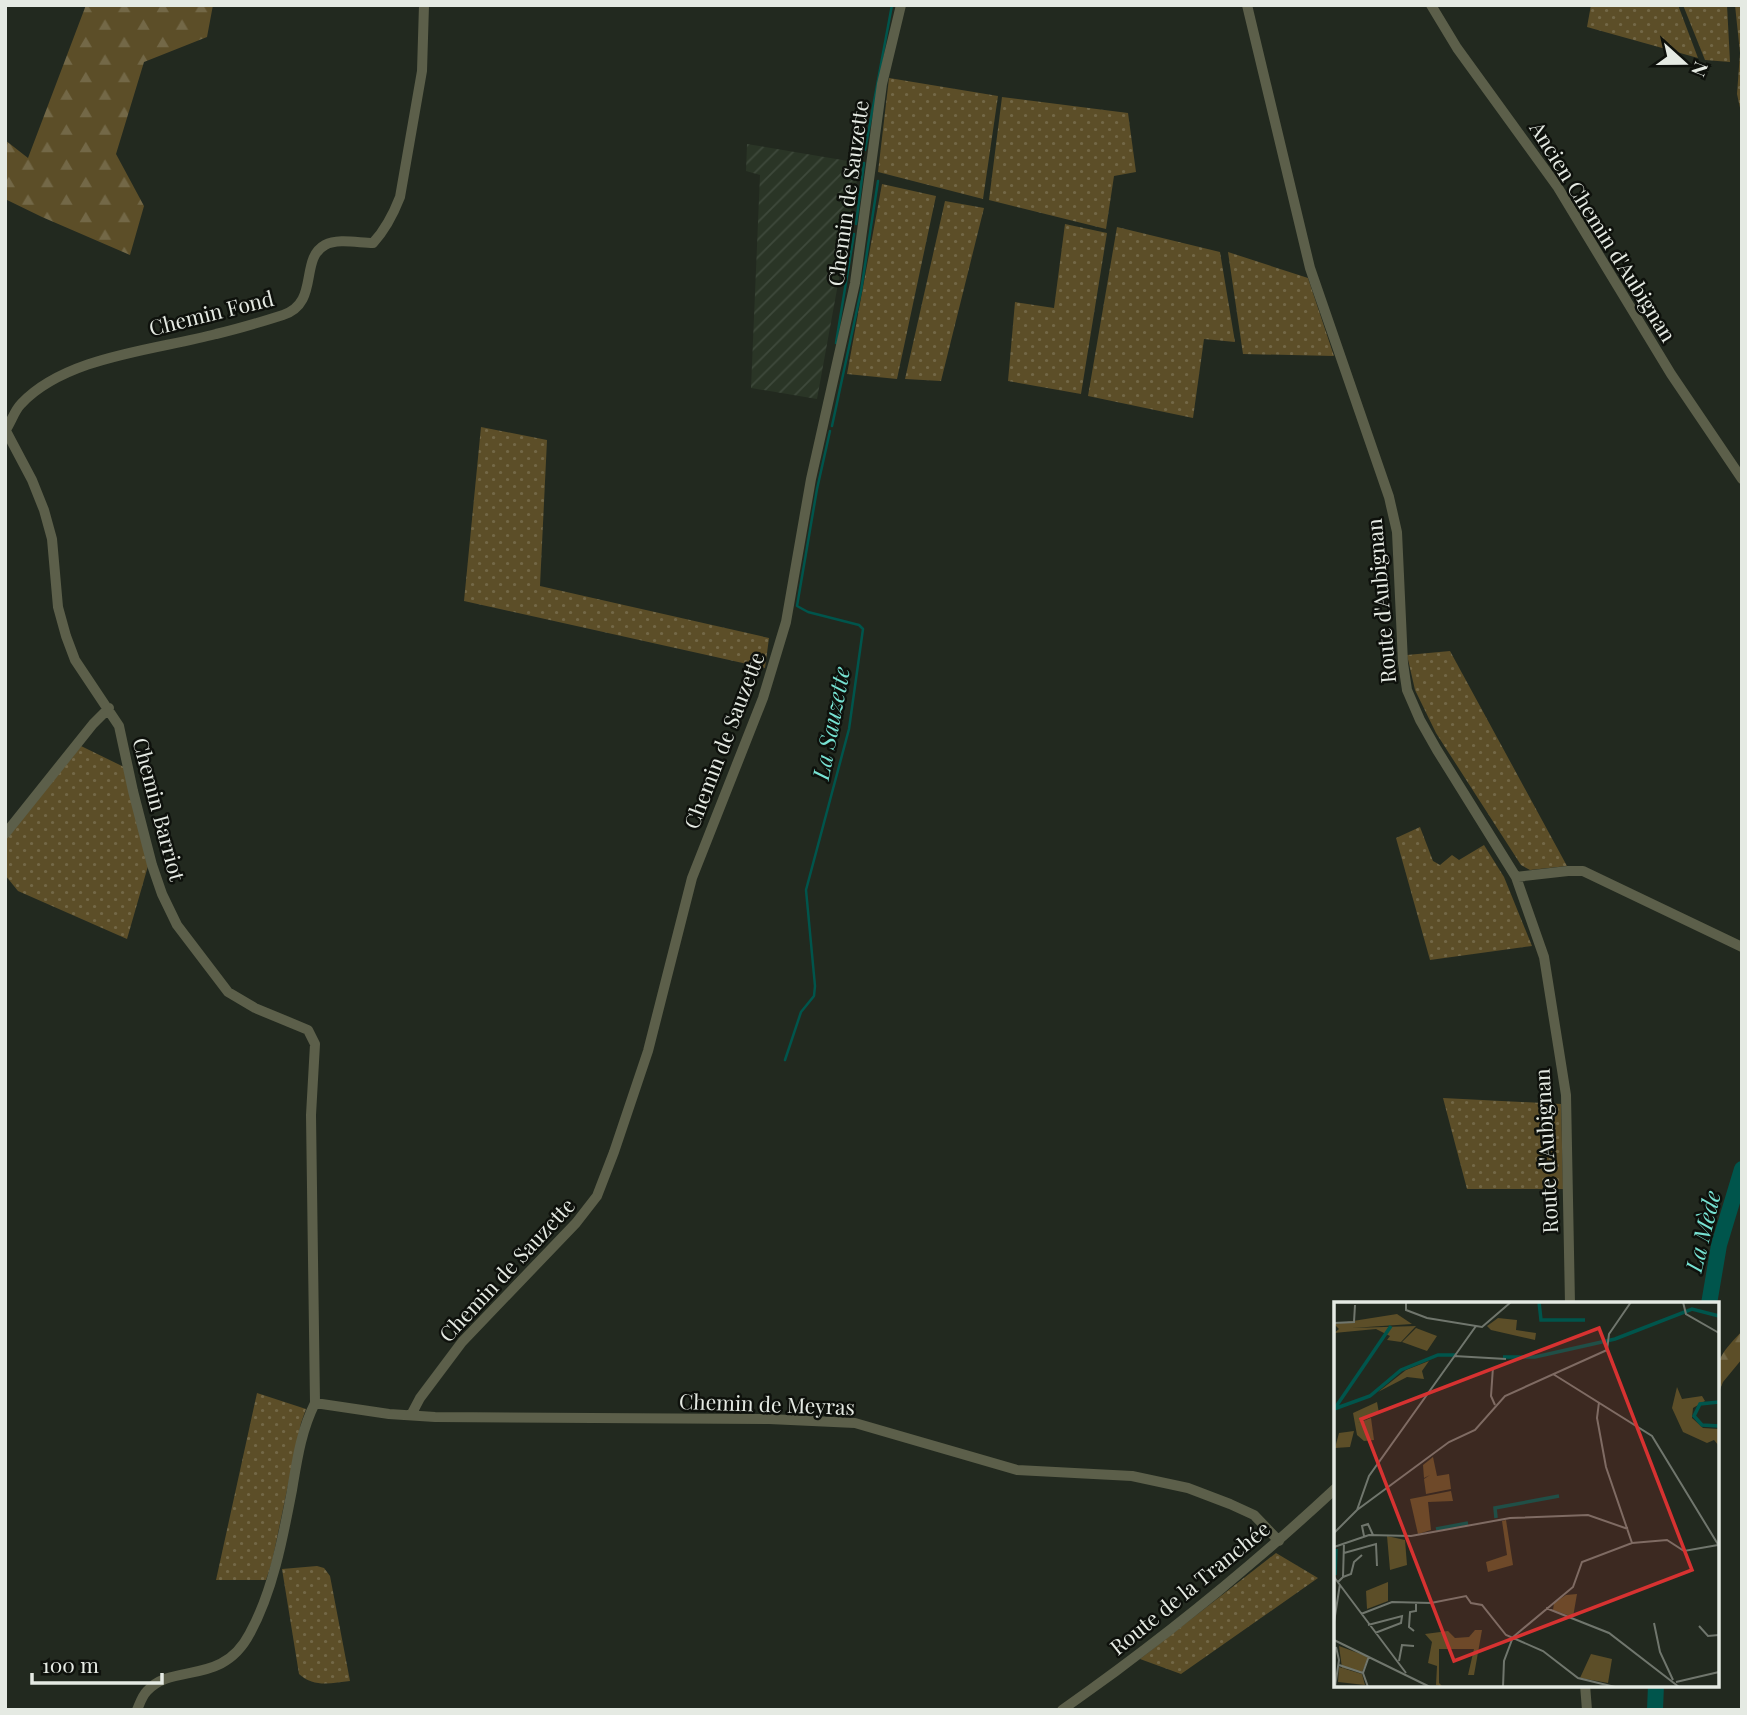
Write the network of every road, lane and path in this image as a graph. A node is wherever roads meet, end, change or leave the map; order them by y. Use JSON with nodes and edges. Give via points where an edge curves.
{"nodes":[{"id":1,"x":424,"y":5,"type":"edge"},
{"id":2,"x":901,"y":5,"type":"edge"},
{"id":3,"x":1247,"y":5,"type":"edge"},
{"id":4,"x":1431,"y":5,"type":"edge"},
{"id":5,"x":6,"y":430,"type":"edge"},
{"id":6,"x":1742,"y":479,"type":"edge"},
{"id":7,"x":109,"y":708,"type":"junction"},
{"id":8,"x":5,"y":834,"type":"edge"},
{"id":9,"x":1516,"y":877,"type":"junction"},
{"id":10,"x":1742,"y":947,"type":"edge"},
{"id":11,"x":1570,"y":1302,"type":"edge"},
{"id":12,"x":315,"y":1403,"type":"junction"},
{"id":13,"x":411,"y":1415,"type":"junction"},
{"id":14,"x":1334,"y":1490,"type":"edge"},
{"id":15,"x":1279,"y":1541,"type":"junction"},
{"id":16,"x":1585,"y":1687,"type":"edge"},
{"id":17,"x":137,"y":1710,"type":"edge"},
{"id":18,"x":1062,"y":1710,"type":"edge"},
{"id":19,"x":1587,"y":1710,"type":"edge"}],
"edges":[{"from":1,"to":5,"type":"street","name":"Chemin Fond","via":[[422,71],[400,197],[393,216],[373,243],[324,245],[306,294],[288,314],[114,357],[59,377],[19,406]]},
{"from":2,"to":13,"type":"street","name":"Chemin de Sauzette","via":[[882,84],[855,283],[811,479],[786,622],[763,698],[692,878],[648,1051],[611,1162],[597,1196],[576,1223],[462,1342]]},
{"from":3,"to":9,"type":"street","name":"Route d'Aubignan","via":[[1310,268],[1390,497],[1397,532],[1407,690],[1437,750]]},
{"from":4,"to":6,"type":"street","name":"Ancien Chemin d'Aubignan","via":[[1556,186],[1671,374]]},
{"from":5,"to":7,"type":"street","name":"Chemin Barriot","via":[[44,510],[66,636],[75,660]]},
{"from":7,"to":8,"type":"street"},
{"from":7,"to":12,"type":"street","name":"Chemin Barriot","via":[[119,726],[152,865],[177,925],[228,992],[308,1030],[315,1044],[311,1115]]},
{"from":9,"to":10,"type":"street","via":[[1583,871]]},
{"from":9,"to":11,"type":"street","name":"Route d'Aubignan","via":[[1544,957],[1566,1095]]},
{"from":12,"to":13,"type":"street","name":"Chemin de Meyras"},
{"from":12,"to":17,"type":"street","via":[[304,1425],[287,1515],[250,1634],[223,1663],[166,1679],[148,1689]]},
{"from":13,"to":15,"type":"street","name":"Chemin de Meyras","via":[[855,1423],[1017,1470],[1132,1476],[1188,1488],[1254,1516]]},
{"from":14,"to":15,"type":"street","name":"Route de la Tranchée"},
{"from":15,"to":18,"type":"street","name":"Route de la Tranchée","via":[[1170,1632]]},
{"from":16,"to":19,"type":"street"}]}
